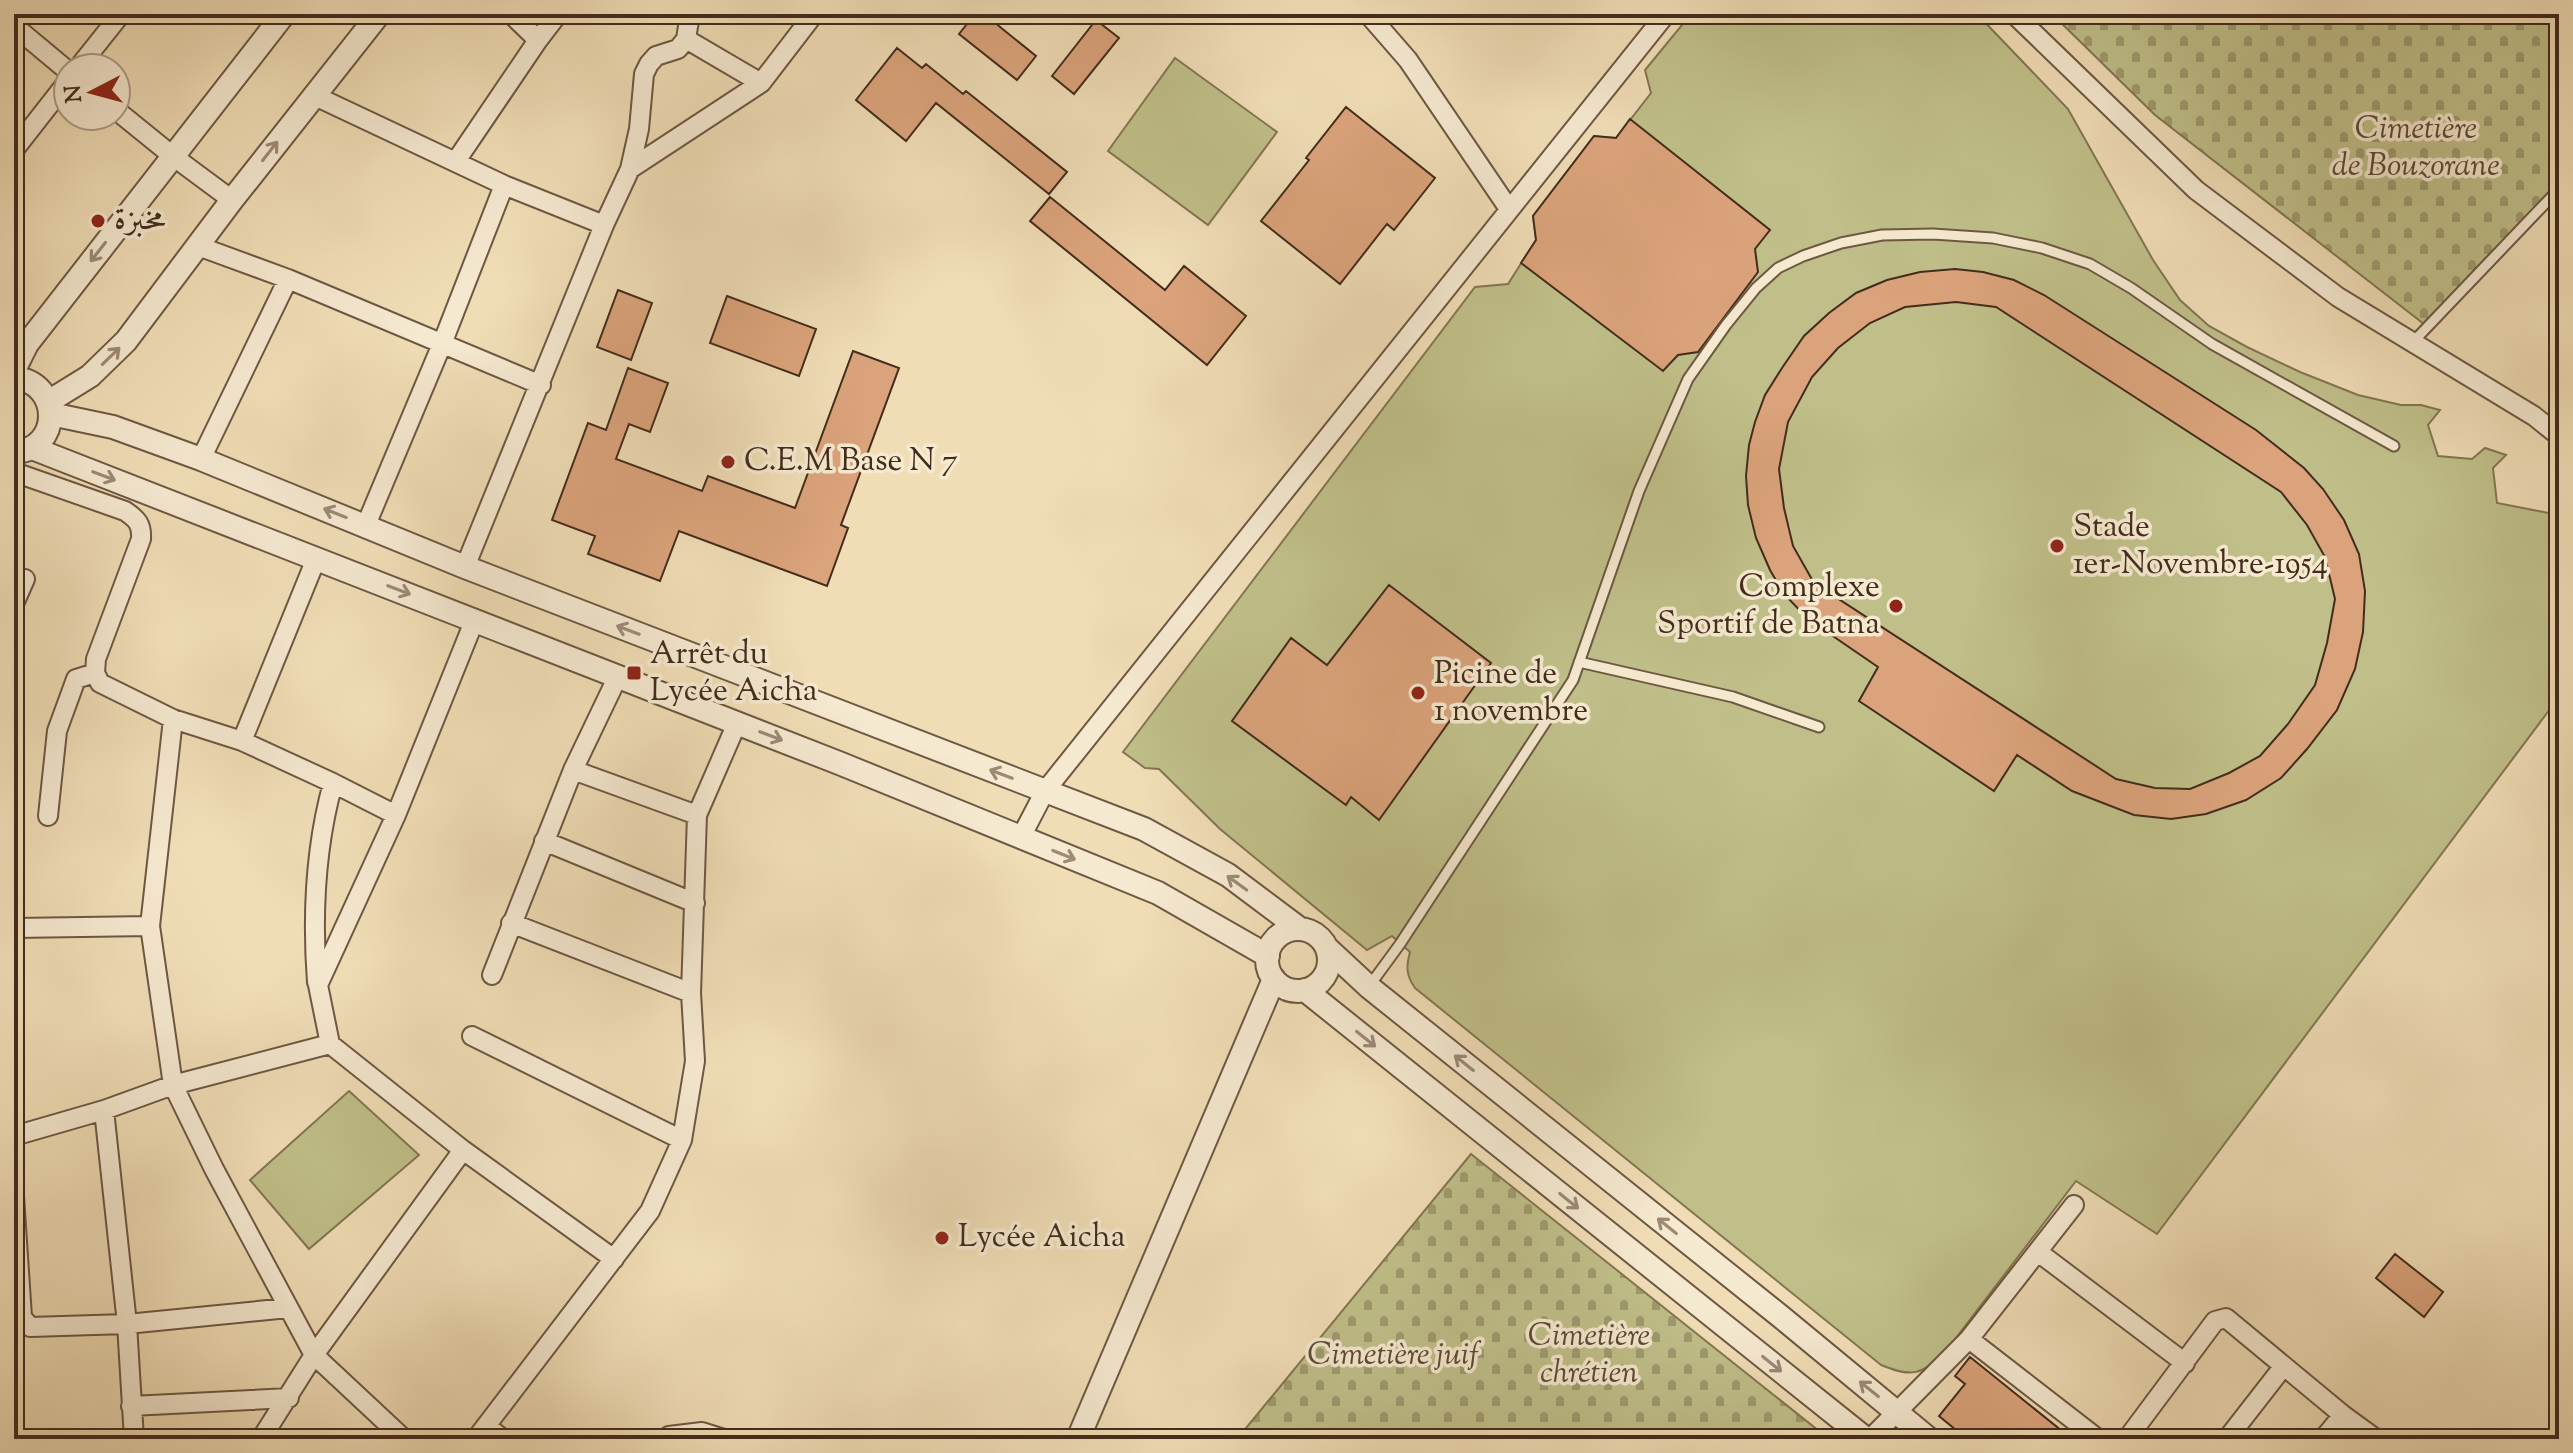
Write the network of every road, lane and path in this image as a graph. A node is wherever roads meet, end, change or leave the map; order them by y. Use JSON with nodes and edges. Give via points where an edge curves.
{"nodes":[{"id":1,"x":121,"y":14,"type":"edge"},
{"id":2,"x":284,"y":14,"type":"edge"},
{"id":3,"x":379,"y":14,"type":"edge"},
{"id":4,"x":511,"y":14,"type":"edge"},
{"id":5,"x":558,"y":14,"type":"edge"},
{"id":6,"x":690,"y":14,"type":"edge"},
{"id":7,"x":814,"y":14,"type":"edge"},
{"id":8,"x":1368,"y":14,"type":"edge"},
{"id":9,"x":1666,"y":14,"type":"edge"},
{"id":10,"x":2014,"y":14,"type":"edge"},
{"id":11,"x":14,"y":26,"type":"edge"},
{"id":12,"x":686,"y":39,"type":"junction"},
{"id":13,"x":538,"y":40,"type":"junction"},
{"id":14,"x":91,"y":52,"type":"edge"},
{"id":15,"x":52,"y":58,"type":"edge"},
{"id":16,"x":761,"y":83,"type":"junction"},
{"id":17,"x":313,"y":95,"type":"junction"},
{"id":18,"x":52,"y":101,"type":"edge"},
{"id":19,"x":132,"y":123,"type":"edge"},
{"id":20,"x":14,"y":150,"type":"edge"},
{"id":21,"x":174,"y":157,"type":"junction"},
{"id":22,"x":456,"y":161,"type":"junction"},
{"id":23,"x":630,"y":169,"type":"junction"},
{"id":24,"x":504,"y":185,"type":"junction"},
{"id":25,"x":2559,"y":189,"type":"edge"},
{"id":26,"x":232,"y":200,"type":"junction"},
{"id":27,"x":1509,"y":209,"type":"junction"},
{"id":28,"x":604,"y":225,"type":"junction"},
{"id":29,"x":198,"y":246,"type":"junction"},
{"id":30,"x":288,"y":279,"type":"junction"},
{"id":31,"x":20,"y":338,"type":"edge"},
{"id":32,"x":2413,"y":342,"type":"junction"},
{"id":33,"x":442,"y":344,"type":"junction"},
{"id":34,"x":14,"y":370,"type":"edge"},
{"id":35,"x":14,"y":378,"type":"edge"},
{"id":36,"x":541,"y":385,"type":"junction"},
{"id":37,"x":50,"y":408,"type":"junction"},
{"id":38,"x":2559,"y":436,"type":"edge"},
{"id":39,"x":2394,"y":446,"type":"dead end"},
{"id":40,"x":23,"y":450,"type":"edge"},
{"id":41,"x":201,"y":459,"type":"junction"},
{"id":42,"x":14,"y":472,"type":"edge"},
{"id":43,"x":366,"y":525,"type":"junction"},
{"id":44,"x":316,"y":559,"type":"junction"},
{"id":45,"x":465,"y":567,"type":"junction"},
{"id":46,"x":25,"y":579,"type":"dead end"},
{"id":47,"x":14,"y":604,"type":"edge"},
{"id":48,"x":475,"y":619,"type":"junction"},
{"id":49,"x":1579,"y":662,"type":"junction"},
{"id":50,"x":95,"y":673,"type":"junction"},
{"id":51,"x":618,"y":676,"type":"junction"},
{"id":52,"x":173,"y":719,"type":"junction"},
{"id":53,"x":737,"y":723,"type":"junction"},
{"id":54,"x":1819,"y":727,"type":"dead end"},
{"id":55,"x":242,"y":741,"type":"junction"},
{"id":56,"x":573,"y":770,"type":"junction"},
{"id":57,"x":333,"y":783,"type":"junction"},
{"id":58,"x":1045,"y":791,"type":"junction"},
{"id":59,"x":396,"y":815,"type":"junction"},
{"id":60,"x":697,"y":815,"type":"junction"},
{"id":61,"x":48,"y":816,"type":"dead end"},
{"id":62,"x":1021,"y":837,"type":"junction"},
{"id":63,"x":544,"y":841,"type":"junction"},
{"id":64,"x":695,"y":903,"type":"junction"},
{"id":65,"x":511,"y":923,"type":"junction"},
{"id":66,"x":150,"y":926,"type":"junction"},
{"id":67,"x":14,"y":928,"type":"edge"},
{"id":68,"x":1300,"y":929,"type":"junction"},
{"id":69,"x":1327,"y":948,"type":"junction"},
{"id":70,"x":1268,"y":956,"type":"junction"},
{"id":71,"x":492,"y":975,"type":"dead end"},
{"id":72,"x":1274,"y":979,"type":"junction"},
{"id":73,"x":318,"y":985,"type":"junction"},
{"id":74,"x":1369,"y":987,"type":"junction"},
{"id":75,"x":1305,"y":990,"type":"junction"},
{"id":76,"x":691,"y":993,"type":"junction"},
{"id":77,"x":472,"y":1036,"type":"dead end"},
{"id":78,"x":330,"y":1044,"type":"junction"},
{"id":79,"x":173,"y":1085,"type":"junction"},
{"id":80,"x":104,"y":1110,"type":"junction"},
{"id":81,"x":14,"y":1136,"type":"edge"},
{"id":82,"x":682,"y":1140,"type":"junction"},
{"id":83,"x":463,"y":1150,"type":"junction"},
{"id":84,"x":14,"y":1196,"type":"edge"},
{"id":85,"x":2074,"y":1205,"type":"dead end"},
{"id":86,"x":2038,"y":1252,"type":"junction"},
{"id":87,"x":614,"y":1259,"type":"junction"},
{"id":88,"x":288,"y":1308,"type":"junction"},
{"id":89,"x":127,"y":1324,"type":"junction"},
{"id":90,"x":1969,"y":1339,"type":"junction"},
{"id":91,"x":314,"y":1355,"type":"junction"},
{"id":92,"x":2185,"y":1363,"type":"junction"},
{"id":93,"x":2283,"y":1367,"type":"junction"},
{"id":94,"x":289,"y":1398,"type":"junction"},
{"id":95,"x":131,"y":1406,"type":"junction"},
{"id":96,"x":1897,"y":1412,"type":"junction"},
{"id":97,"x":2343,"y":1415,"type":"junction"},
{"id":98,"x":481,"y":1432,"type":"edge"},
{"id":99,"x":134,"y":1439,"type":"edge"},
{"id":100,"x":261,"y":1439,"type":"edge"},
{"id":101,"x":404,"y":1439,"type":"edge"},
{"id":102,"x":503,"y":1439,"type":"edge"},
{"id":103,"x":667,"y":1439,"type":"edge"},
{"id":104,"x":724,"y":1439,"type":"edge"},
{"id":105,"x":1078,"y":1439,"type":"edge"},
{"id":106,"x":1868,"y":1439,"type":"edge"},
{"id":107,"x":1929,"y":1439,"type":"edge"},
{"id":108,"x":2098,"y":1439,"type":"edge"},
{"id":109,"x":2127,"y":1439,"type":"edge"},
{"id":110,"x":2227,"y":1439,"type":"edge"},
{"id":111,"x":2323,"y":1439,"type":"edge"},
{"id":112,"x":2376,"y":1439,"type":"edge"}],
"edges":[{"from":1,"to":14,"type":"street"},
{"from":2,"to":21,"type":"street"},
{"from":3,"to":17,"type":"street"},
{"from":4,"to":13,"type":"street"},
{"from":5,"to":13,"type":"street"},
{"from":6,"to":12,"type":"street"},
{"from":7,"to":16,"type":"street"},
{"from":8,"to":27,"type":"street","via":[[1408,60]]},
{"from":9,"to":27,"type":"street"},
{"from":10,"to":32,"type":"street","via":[[2196,190],[2338,297]]},
{"from":11,"to":15,"type":"street"},
{"from":12,"to":16,"type":"street"},
{"from":12,"to":23,"type":"street","via":[[678,49],[656,56],[644,74]]},
{"from":13,"to":22,"type":"street"},
{"from":16,"to":23,"type":"street"},
{"from":17,"to":22,"type":"street"},
{"from":26,"to":17,"type":"street","one_way":true},
{"from":18,"to":20,"type":"street"},
{"from":19,"to":21,"type":"street"},
{"from":21,"to":26,"type":"street"},
{"from":21,"to":31,"type":"street","one_way":true},
{"from":22,"to":24,"type":"street"},
{"from":23,"to":28,"type":"street"},
{"from":24,"to":28,"type":"street"},
{"from":24,"to":33,"type":"street"},
{"from":25,"to":32,"type":"lane"},
{"from":26,"to":29,"type":"street"},
{"from":27,"to":58,"type":"street"},
{"from":28,"to":36,"type":"street"},
{"from":29,"to":30,"type":"street"},
{"from":37,"to":29,"type":"street","one_way":true,"via":[[126,341]]},
{"from":30,"to":33,"type":"street"},
{"from":30,"to":41,"type":"street"},
{"from":31,"to":34,"type":"street"},
{"from":32,"to":38,"type":"street"},
{"from":33,"to":36,"type":"street"},
{"from":33,"to":43,"type":"street"},
{"from":35,"to":37,"type":"street","via":[[33,383]]},
{"from":36,"to":45,"type":"street"},
{"from":37,"to":40,"type":"street","via":[[42,439]]},
{"from":37,"to":41,"type":"street"},
{"from":39,"to":49,"type":"lane","via":[[2212,344],[2090,264],[1993,238],[1882,235],[1841,243],[1778,268],[1756,288],[1688,379],[1639,491]]},
{"from":40,"to":44,"type":"street","one_way":true},
{"from":43,"to":41,"type":"street","one_way":true},
{"from":42,"to":50,"type":"street","via":[[138,520],[141,539]]},
{"from":43,"to":45,"type":"street"},
{"from":44,"to":48,"type":"street","one_way":true},
{"from":44,"to":55,"type":"street"},
{"from":58,"to":45,"type":"street","one_way":true},
{"from":46,"to":47,"type":"street"},
{"from":48,"to":51,"type":"street"},
{"from":48,"to":59,"type":"street"},
{"from":49,"to":54,"type":"lane","via":[[1733,697]]},
{"from":49,"to":74,"type":"lane","via":[[1573,680]]},
{"from":50,"to":52,"type":"street","via":[[100,683]]},
{"from":50,"to":61,"type":"street","via":[[76,679],[57,731]]},
{"from":51,"to":53,"type":"street"},
{"from":51,"to":56,"type":"street"},
{"from":52,"to":55,"type":"street"},
{"from":52,"to":66,"type":"street"},
{"from":53,"to":60,"type":"street"},
{"from":53,"to":62,"type":"street","one_way":true},
{"from":55,"to":57,"type":"street"},
{"from":56,"to":60,"type":"street"},
{"from":56,"to":63,"type":"street"},
{"from":57,"to":59,"type":"street"},
{"from":57,"to":73,"type":"street","via":[[317,868]]},
{"from":58,"to":62,"type":"street"},
{"from":68,"to":58,"type":"street","one_way":true,"via":[[1228,875],[1144,829]]},
{"from":59,"to":73,"type":"street"},
{"from":60,"to":64,"type":"street"},
{"from":62,"to":70,"type":"street","one_way":true,"via":[[1158,893]]},
{"from":63,"to":64,"type":"street"},
{"from":63,"to":65,"type":"street"},
{"from":64,"to":76,"type":"street"},
{"from":65,"to":71,"type":"street"},
{"from":65,"to":76,"type":"street"},
{"from":66,"to":67,"type":"street"},
{"from":66,"to":79,"type":"street"},
{"from":68,"to":69,"type":"street","via":[[1312,932]]},
{"from":68,"to":70,"type":"street","via":[[1280,935]]},
{"from":69,"to":74,"type":"street"},
{"from":69,"to":75,"type":"street","via":[[1327,971]]},
{"from":70,"to":72,"type":"street"},
{"from":72,"to":75,"type":"street","via":[[1294,991]]},
{"from":72,"to":105,"type":"street"},
{"from":73,"to":78,"type":"street"},
{"from":96,"to":74,"type":"street","one_way":true},
{"from":75,"to":106,"type":"street","one_way":true},
{"from":76,"to":82,"type":"street","via":[[695,1061]]},
{"from":77,"to":82,"type":"street"},
{"from":78,"to":79,"type":"street"},
{"from":78,"to":83,"type":"street"},
{"from":79,"to":80,"type":"street"},
{"from":79,"to":88,"type":"street"},
{"from":80,"to":81,"type":"street"},
{"from":80,"to":89,"type":"street"},
{"from":82,"to":87,"type":"street","via":[[650,1211]]},
{"from":83,"to":87,"type":"street"},
{"from":83,"to":91,"type":"street"},
{"from":84,"to":89,"type":"street","via":[[22,1317],[30,1327]]},
{"from":85,"to":86,"type":"street"},
{"from":86,"to":90,"type":"street"},
{"from":86,"to":92,"type":"street"},
{"from":87,"to":98,"type":"street"},
{"from":88,"to":89,"type":"street"},
{"from":88,"to":91,"type":"street"},
{"from":89,"to":95,"type":"street"},
{"from":90,"to":96,"type":"street"},
{"from":90,"to":108,"type":"street"},
{"from":91,"to":94,"type":"street"},
{"from":91,"to":101,"type":"street"},
{"from":92,"to":93,"type":"street","via":[[2215,1321],[2226,1318]]},
{"from":92,"to":109,"type":"street"},
{"from":93,"to":97,"type":"street"},
{"from":93,"to":110,"type":"street"},
{"from":94,"to":95,"type":"street"},
{"from":94,"to":100,"type":"street"},
{"from":95,"to":99,"type":"street"},
{"from":96,"to":106,"type":"street"},
{"from":96,"to":107,"type":"street"},
{"from":97,"to":111,"type":"street"},
{"from":97,"to":112,"type":"street"},
{"from":98,"to":102,"type":"street"},
{"from":103,"to":104,"type":"street","via":[[702,1432]]}]}
